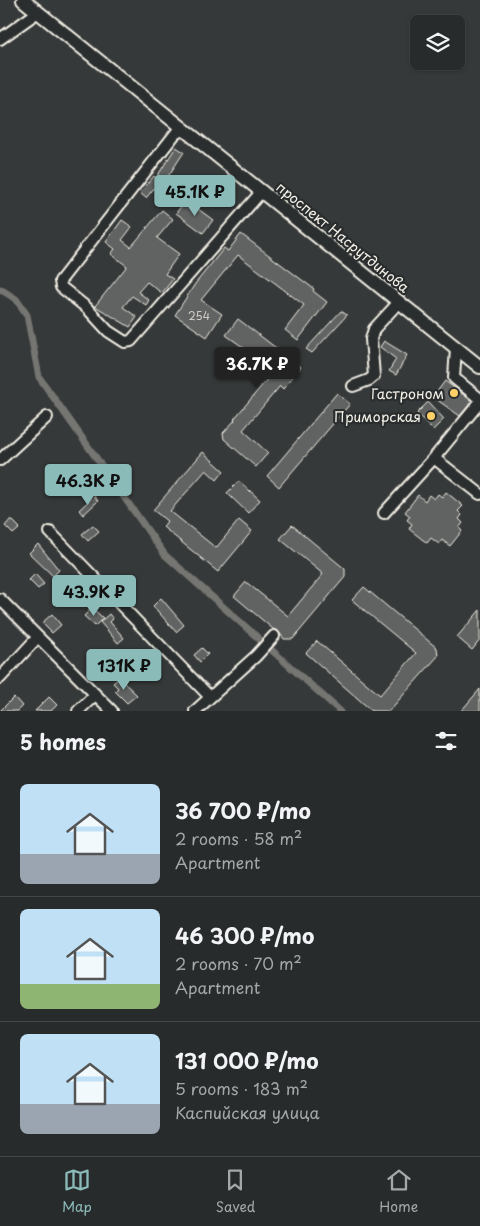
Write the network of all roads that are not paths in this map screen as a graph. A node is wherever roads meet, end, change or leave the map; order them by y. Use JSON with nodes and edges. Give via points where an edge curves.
{"nodes":[{"id":1,"x":23,"y":0,"type":"edge"},
{"id":2,"x":38,"y":12,"type":"junction"},
{"id":3,"x":0,"y":39,"type":"edge"},
{"id":4,"x":184,"y":129,"type":"junction"},
{"id":5,"x":262,"y":191,"type":"junction"},
{"id":6,"x":399,"y":302,"type":"junction"},
{"id":7,"x":456,"y":348,"type":"junction"},
{"id":8,"x":480,"y":368,"type":"edge"},
{"id":9,"x":353,"y":386,"type":"dead end"},
{"id":10,"x":479,"y":402,"type":"edge"},
{"id":11,"x":47,"y":417,"type":"dead end"},
{"id":12,"x":434,"y":458,"type":"junction"},
{"id":13,"x":0,"y":460,"type":"edge"},
{"id":14,"x":480,"y":494,"type":"edge"},
{"id":15,"x":384,"y":513,"type":"dead end"},
{"id":16,"x":50,"y":532,"type":"dead end"},
{"id":17,"x":0,"y":599,"type":"edge"},
{"id":18,"x":274,"y":636,"type":"dead end"},
{"id":19,"x":37,"y":638,"type":"junction"},
{"id":20,"x":0,"y":678,"type":"edge"},
{"id":21,"x":95,"y":695,"type":"junction"},
{"id":22,"x":210,"y":697,"type":"junction"},
{"id":23,"x":78,"y":711,"type":"edge"},
{"id":24,"x":112,"y":711,"type":"edge"},
{"id":25,"x":195,"y":711,"type":"edge"}],
"edges":[{"from":1,"to":2,"type":"main road","name":"проспект Насрутдинова"},
{"from":2,"to":3,"type":"street"},
{"from":2,"to":4,"type":"main road","name":"проспект Насрутдинова"},
{"from":4,"to":5,"type":"main road","name":"проспект Насрутдинова"},
{"from":4,"to":5,"type":"street","via":[[175,134],[60,282],[61,287],[108,331],[125,342],[131,341]]},
{"from":5,"to":6,"type":"main road","name":"проспект Насрутдинова"},
{"from":6,"to":7,"type":"main road","name":"проспект Насрутдинова"},
{"from":6,"to":9,"type":"street","via":[[374,329],[371,339],[374,376]]},
{"from":7,"to":8,"type":"main road","name":"проспект Насрутдинова"},
{"from":7,"to":10,"type":"street","via":[[454,378]]},
{"from":10,"to":12,"type":"street"},
{"from":11,"to":13,"type":"street"},
{"from":12,"to":14,"type":"street"},
{"from":12,"to":15,"type":"street"},
{"from":16,"to":22,"type":"street"},
{"from":17,"to":19,"type":"street"},
{"from":18,"to":22,"type":"street"},
{"from":19,"to":20,"type":"street"},
{"from":19,"to":21,"type":"street"},
{"from":21,"to":23,"type":"street"},
{"from":21,"to":24,"type":"street"},
{"from":22,"to":25,"type":"street"}]}
